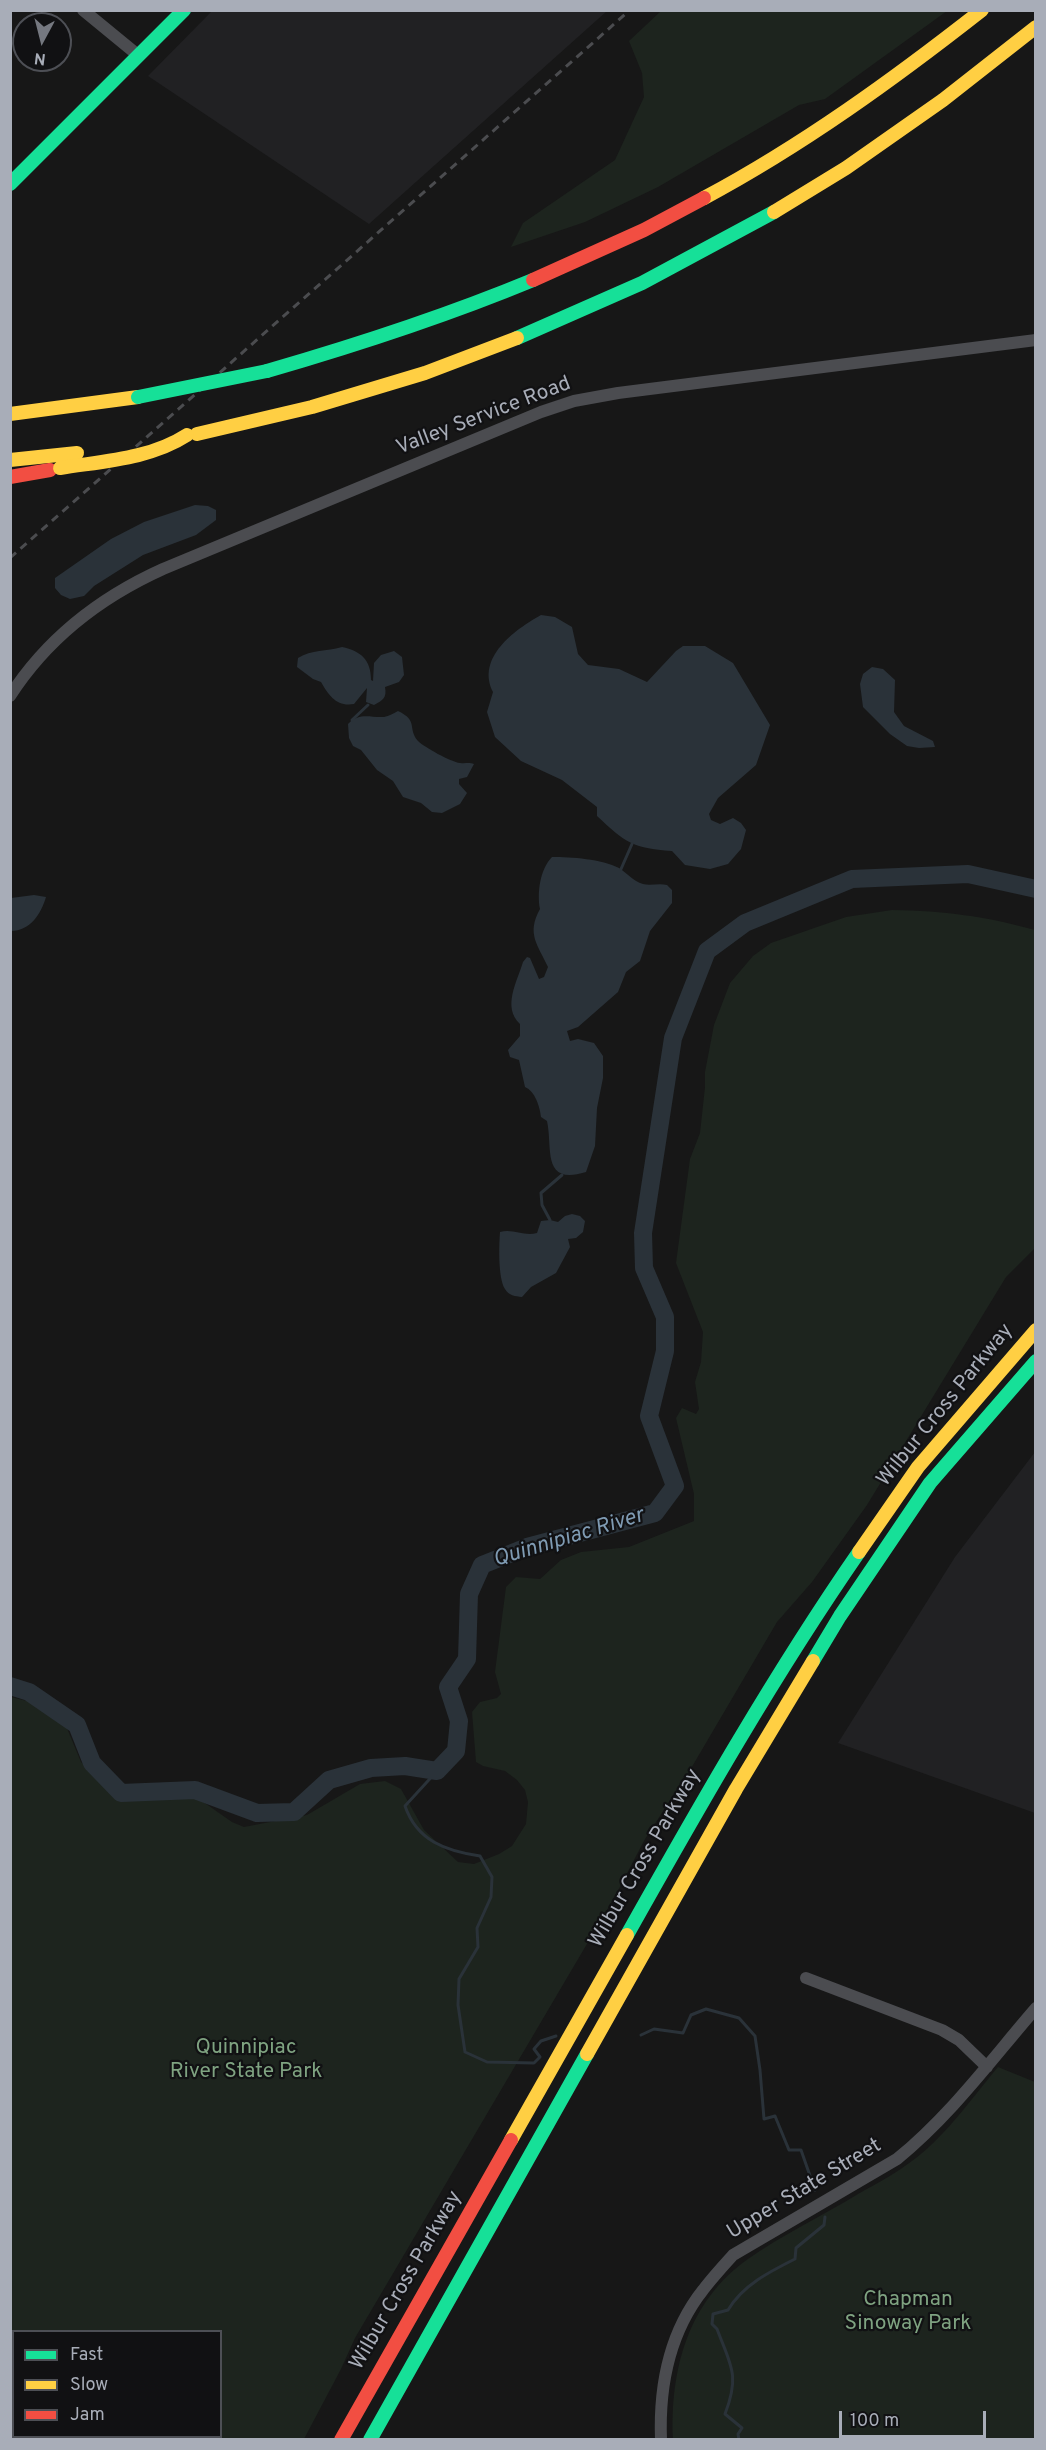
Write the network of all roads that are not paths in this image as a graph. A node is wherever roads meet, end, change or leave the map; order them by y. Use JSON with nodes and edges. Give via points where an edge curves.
{"nodes":[{"id":1,"x":83,"y":10,"type":"edge"},
{"id":2,"x":184,"y":10,"type":"edge"},
{"id":3,"x":982,"y":10,"type":"edge"},
{"id":4,"x":1035,"y":27,"type":"edge"},
{"id":5,"x":139,"y":56,"type":"junction"},
{"id":6,"x":10,"y":184,"type":"edge"},
{"id":7,"x":1035,"y":340,"type":"edge"},
{"id":8,"x":10,"y":414,"type":"edge"},
{"id":9,"x":192,"y":434,"type":"junction"},
{"id":10,"x":10,"y":460,"type":"edge"},
{"id":11,"x":10,"y":477,"type":"edge"},
{"id":12,"x":10,"y":696,"type":"edge"},
{"id":13,"x":1035,"y":1330,"type":"edge"},
{"id":14,"x":1035,"y":1361,"type":"edge"},
{"id":15,"x":806,"y":1978,"type":"dead end"},
{"id":16,"x":1035,"y":2008,"type":"edge"},
{"id":17,"x":987,"y":2067,"type":"junction"},
{"id":18,"x":340,"y":2439,"type":"edge"},
{"id":19,"x":370,"y":2439,"type":"edge"},
{"id":20,"x":661,"y":2439,"type":"edge"}],
"edges":[{"from":1,"to":5,"type":"street"},
{"from":2,"to":5,"type":"main road"},
{"from":3,"to":8,"type":"main road","bridge":true,"via":[[892,81],[821,130],[659,225],[578,263],[472,307],[267,371],[138,397]]},
{"from":4,"to":9,"type":"main road","via":[[946,99],[852,165],[744,232],[648,282],[545,328],[434,370],[306,409]]},
{"from":5,"to":6,"type":"main road"},
{"from":7,"to":12,"type":"street","name":"Valley Service Road","via":[[618,393],[566,404],[459,445],[124,588],[66,629],[32,665]]},
{"from":9,"to":10,"type":"main road"},
{"from":9,"to":11,"type":"main road","bridge":true,"via":[[149,453]]},
{"from":13,"to":18,"type":"main road","name":"Wilbur Cross Parkway","via":[[918,1467],[816,1615],[711,1786]]},
{"from":14,"to":19,"type":"main road","name":"Wilbur Cross Parkway","via":[[930,1483],[840,1616],[736,1789]]},
{"from":15,"to":17,"type":"street","via":[[942,2030],[959,2040]]},
{"from":16,"to":17,"type":"street","name":"Upper State Street"},
{"from":17,"to":20,"type":"street","name":"Upper State Street","via":[[944,2116],[897,2159],[733,2255],[701,2291],[675,2341],[664,2374]]}]}
